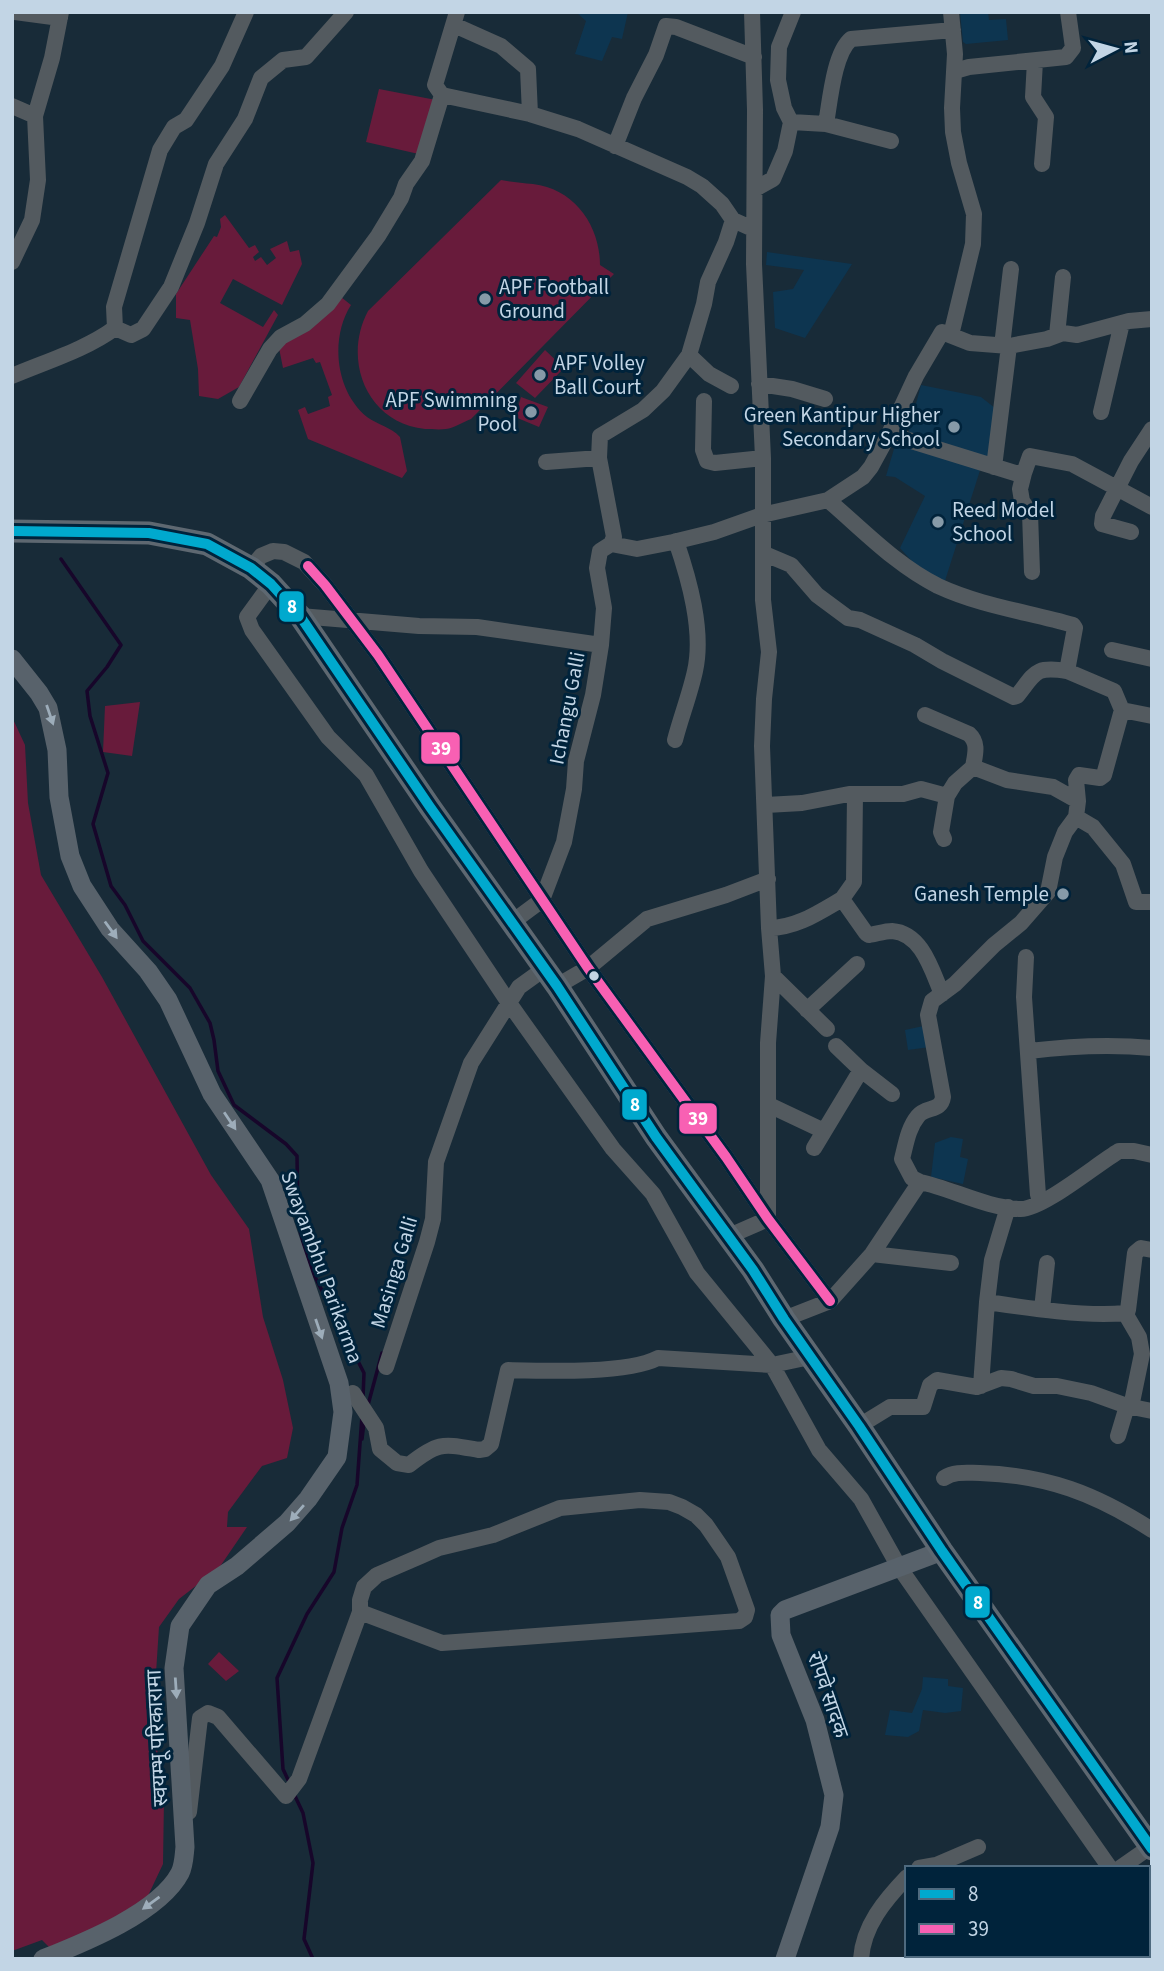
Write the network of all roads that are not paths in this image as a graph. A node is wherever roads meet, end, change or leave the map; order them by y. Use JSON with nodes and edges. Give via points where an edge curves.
{"nodes":[{"id":1,"x":15,"y":12,"type":"edge"},
{"id":2,"x":246,"y":12,"type":"edge"},
{"id":3,"x":346,"y":12,"type":"edge"},
{"id":4,"x":752,"y":12,"type":"edge"},
{"id":5,"x":793,"y":12,"type":"edge"},
{"id":6,"x":951,"y":12,"type":"edge"},
{"id":7,"x":1068,"y":12,"type":"edge"},
{"id":8,"x":60,"y":15,"type":"edge"},
{"id":9,"x":455,"y":19,"type":"edge"},
{"id":10,"x":953,"y":30,"type":"junction"},
{"id":11,"x":754,"y":57,"type":"junction"},
{"id":12,"x":1035,"y":61,"type":"junction"},
{"id":13,"x":955,"y":71,"type":"junction"},
{"id":14,"x":442,"y":95,"type":"junction"},
{"id":15,"x":12,"y":106,"type":"edge"},
{"id":16,"x":530,"y":114,"type":"junction"},
{"id":17,"x":35,"y":116,"type":"junction"},
{"id":18,"x":791,"y":122,"type":"junction"},
{"id":19,"x":826,"y":124,"type":"junction"},
{"id":20,"x":891,"y":141,"type":"dead end"},
{"id":21,"x":615,"y":146,"type":"junction"},
{"id":22,"x":1042,"y":164,"type":"dead end"},
{"id":23,"x":755,"y":189,"type":"junction"},
{"id":24,"x":733,"y":220,"type":"junction"},
{"id":25,"x":753,"y":229,"type":"junction"},
{"id":26,"x":12,"y":262,"type":"edge"},
{"id":27,"x":1011,"y":269,"type":"dead end"},
{"id":28,"x":1063,"y":276,"type":"dead end"},
{"id":29,"x":1152,"y":319,"type":"edge"},
{"id":30,"x":1122,"y":323,"type":"junction"},
{"id":31,"x":115,"y":328,"type":"junction"},
{"id":32,"x":951,"y":335,"type":"junction"},
{"id":33,"x":1057,"y":335,"type":"junction"},
{"id":34,"x":1005,"y":346,"type":"junction"},
{"id":35,"x":689,"y":355,"type":"junction"},
{"id":36,"x":12,"y":376,"type":"edge"},
{"id":37,"x":759,"y":384,"type":"junction"},
{"id":38,"x":731,"y":386,"type":"dead end"},
{"id":39,"x":825,"y":399,"type":"dead end"},
{"id":40,"x":240,"y":401,"type":"dead end"},
{"id":41,"x":704,"y":401,"type":"dead end"},
{"id":42,"x":1101,"y":412,"type":"dead end"},
{"id":43,"x":1152,"y":429,"type":"edge"},
{"id":44,"x":889,"y":434,"type":"junction"},
{"id":45,"x":599,"y":458,"type":"junction"},
{"id":46,"x":763,"y":458,"type":"junction"},
{"id":47,"x":546,"y":462,"type":"dead end"},
{"id":48,"x":994,"y":467,"type":"junction"},
{"id":49,"x":1024,"y":473,"type":"junction"},
{"id":50,"x":1116,"y":489,"type":"junction"},
{"id":51,"x":828,"y":500,"type":"junction"},
{"id":52,"x":1152,"y":508,"type":"edge"},
{"id":53,"x":762,"y":514,"type":"junction"},
{"id":54,"x":12,"y":531,"type":"edge"},
{"id":55,"x":1131,"y":532,"type":"dead end"},
{"id":56,"x":676,"y":541,"type":"junction"},
{"id":57,"x":611,"y":544,"type":"junction"},
{"id":58,"x":765,"y":555,"type":"junction"},
{"id":59,"x":251,"y":568,"type":"junction"},
{"id":60,"x":1031,"y":572,"type":"dead end"},
{"id":61,"x":271,"y":584,"type":"junction"},
{"id":62,"x":300,"y":616,"type":"junction"},
{"id":63,"x":351,"y":621,"type":"junction"},
{"id":64,"x":601,"y":645,"type":"junction"},
{"id":65,"x":1112,"y":650,"type":"dead end"},
{"id":66,"x":12,"y":659,"type":"edge"},
{"id":67,"x":1152,"y":659,"type":"edge"},
{"id":68,"x":1067,"y":671,"type":"junction"},
{"id":69,"x":1122,"y":710,"type":"junction"},
{"id":70,"x":925,"y":715,"type":"dead end"},
{"id":71,"x":1152,"y":716,"type":"edge"},
{"id":72,"x":675,"y":740,"type":"dead end"},
{"id":73,"x":973,"y":767,"type":"junction"},
{"id":74,"x":855,"y":794,"type":"junction"},
{"id":75,"x":947,"y":796,"type":"junction"},
{"id":76,"x":766,"y":805,"type":"junction"},
{"id":77,"x":1077,"y":809,"type":"junction"},
{"id":78,"x":944,"y":839,"type":"dead end"},
{"id":79,"x":768,"y":879,"type":"junction"},
{"id":80,"x":842,"y":899,"type":"junction"},
{"id":81,"x":542,"y":900,"type":"junction"},
{"id":82,"x":1152,"y":902,"type":"edge"},
{"id":83,"x":511,"y":923,"type":"junction"},
{"id":84,"x":769,"y":928,"type":"junction"},
{"id":85,"x":1026,"y":957,"type":"dead end"},
{"id":86,"x":857,"y":964,"type":"dead end"},
{"id":87,"x":588,"y":968,"type":"junction"},
{"id":88,"x":773,"y":976,"type":"junction"},
{"id":89,"x":550,"y":977,"type":"junction"},
{"id":90,"x":942,"y":994,"type":"junction"},
{"id":91,"x":509,"y":1003,"type":"junction"},
{"id":92,"x":807,"y":1010,"type":"junction"},
{"id":93,"x":827,"y":1029,"type":"dead end"},
{"id":94,"x":836,"y":1046,"type":"dead end"},
{"id":95,"x":1152,"y":1048,"type":"edge"},
{"id":96,"x":1029,"y":1051,"type":"junction"},
{"id":97,"x":861,"y":1070,"type":"junction"},
{"id":98,"x":892,"y":1094,"type":"dead end"},
{"id":99,"x":769,"y":1105,"type":"junction"},
{"id":100,"x":824,"y":1130,"type":"junction"},
{"id":101,"x":1152,"y":1136,"type":"edge"},
{"id":102,"x":814,"y":1149,"type":"dead end"},
{"id":103,"x":1150,"y":1154,"type":"edge"},
{"id":104,"x":920,"y":1182,"type":"junction"},
{"id":105,"x":1038,"y":1195,"type":"dead end"},
{"id":106,"x":1007,"y":1207,"type":"junction"},
{"id":107,"x":768,"y":1219,"type":"junction"},
{"id":108,"x":729,"y":1236,"type":"junction"},
{"id":109,"x":1152,"y":1250,"type":"edge"},
{"id":110,"x":872,"y":1254,"type":"junction"},
{"id":111,"x":951,"y":1263,"type":"dead end"},
{"id":112,"x":1047,"y":1263,"type":"dead end"},
{"id":113,"x":830,"y":1301,"type":"junction"},
{"id":114,"x":987,"y":1302,"type":"junction"},
{"id":115,"x":1042,"y":1308,"type":"junction"},
{"id":116,"x":1125,"y":1313,"type":"junction"},
{"id":117,"x":784,"y":1319,"type":"junction"},
{"id":118,"x":810,"y":1357,"type":"junction"},
{"id":119,"x":772,"y":1365,"type":"junction"},
{"id":120,"x":386,"y":1367,"type":"dead end"},
{"id":121,"x":981,"y":1386,"type":"junction"},
{"id":122,"x":353,"y":1393,"type":"dead end"},
{"id":123,"x":1129,"y":1407,"type":"junction"},
{"id":124,"x":1152,"y":1411,"type":"edge"},
{"id":125,"x":859,"y":1426,"type":"junction"},
{"id":126,"x":1118,"y":1436,"type":"dead end"},
{"id":127,"x":337,"y":1457,"type":"joint"},
{"id":128,"x":944,"y":1478,"type":"dead end"},
{"id":129,"x":1152,"y":1530,"type":"edge"},
{"id":130,"x":942,"y":1551,"type":"junction"},
{"id":131,"x":899,"y":1567,"type":"junction"},
{"id":132,"x":360,"y":1612,"type":"junction"},
{"id":133,"x":186,"y":1847,"type":"junction"},
{"id":134,"x":978,"y":1847,"type":"dead end"},
{"id":135,"x":1151,"y":1848,"type":"edge"},
{"id":136,"x":930,"y":1866,"type":"edge"},
{"id":137,"x":1109,"y":1866,"type":"edge"},
{"id":138,"x":1123,"y":1866,"type":"edge"},
{"id":139,"x":905,"y":1879,"type":"edge"},
{"id":140,"x":43,"y":1959,"type":"edge"},
{"id":141,"x":785,"y":1959,"type":"edge"},
{"id":142,"x":861,"y":1959,"type":"edge"}],
"edges":[{"from":1,"to":8,"type":"street"},
{"from":2,"to":31,"type":"street","via":[[222,66],[160,150],[114,307]]},
{"from":3,"to":31,"type":"street","via":[[306,57],[283,60],[261,78],[245,118],[216,164],[171,288],[143,329],[131,335]]},
{"from":4,"to":11,"type":"street"},
{"from":5,"to":18,"type":"street","via":[[779,47],[778,80]]},
{"from":6,"to":10,"type":"street"},
{"from":7,"to":12,"type":"street","via":[[1073,48],[1066,57]]},
{"from":8,"to":17,"type":"street"},
{"from":9,"to":14,"type":"street","via":[[435,85]]},
{"from":9,"to":16,"type":"street","via":[[501,46],[528,69]]},
{"from":10,"to":13,"type":"street"},
{"from":10,"to":19,"type":"street","via":[[851,39],[839,57]]},
{"from":11,"to":21,"type":"street","via":[[666,26]]},
{"from":11,"to":23,"type":"street"},
{"from":12,"to":13,"type":"street"},
{"from":12,"to":22,"type":"street","via":[[1033,97],[1046,117]]},
{"from":13,"to":32,"type":"street","via":[[953,132],[974,214],[973,244]]},
{"from":14,"to":16,"type":"street"},
{"from":14,"to":40,"type":"street","via":[[422,161],[378,236],[328,304],[270,349]]},
{"from":15,"to":17,"type":"street"},
{"from":16,"to":21,"type":"street"},
{"from":17,"to":26,"type":"street","via":[[38,180],[32,220]]},
{"from":18,"to":19,"type":"street"},
{"from":18,"to":23,"type":"street","via":[[773,179]]},
{"from":19,"to":20,"type":"street"},
{"from":21,"to":24,"type":"street","via":[[702,186]]},
{"from":23,"to":25,"type":"street"},
{"from":24,"to":25,"type":"street"},
{"from":24,"to":35,"type":"street","via":[[708,282]]},
{"from":25,"to":37,"type":"street"},
{"from":27,"to":34,"type":"street"},
{"from":28,"to":33,"type":"street"},
{"from":29,"to":30,"type":"street"},
{"from":30,"to":33,"type":"street","via":[[1077,335]]},
{"from":30,"to":42,"type":"street"},
{"from":31,"to":36,"type":"street","via":[[94,343]]},
{"from":32,"to":34,"type":"street","via":[[970,343]]},
{"from":32,"to":44,"type":"street","via":[[942,332],[934,344]]},
{"from":33,"to":34,"type":"street"},
{"from":34,"to":48,"type":"street"},
{"from":35,"to":38,"type":"street"},
{"from":35,"to":45,"type":"street","via":[[643,410],[600,436]]},
{"from":37,"to":39,"type":"street"},
{"from":37,"to":46,"type":"street"},
{"from":41,"to":46,"type":"street","via":[[703,450],[708,461]]},
{"from":43,"to":50,"type":"street"},
{"from":44,"to":48,"type":"street"},
{"from":44,"to":51,"type":"street","via":[[863,477]]},
{"from":45,"to":47,"type":"street"},
{"from":45,"to":57,"type":"street","via":[[614,537]]},
{"from":46,"to":53,"type":"street"},
{"from":48,"to":49,"type":"street"},
{"from":49,"to":50,"type":"street","via":[[1030,456],[1035,456],[1072,464]]},
{"from":49,"to":60,"type":"street","via":[[1020,488],[1030,513]]},
{"from":50,"to":52,"type":"street"},
{"from":50,"to":55,"type":"street","via":[[1102,524]]},
{"from":51,"to":53,"type":"street"},
{"from":51,"to":68,"type":"street","via":[[903,565],[937,585],[1073,625]]},
{"from":53,"to":56,"type":"street"},
{"from":53,"to":58,"type":"street"},
{"from":54,"to":59,"type":"highway","via":[[165,535],[207,544]]},
{"from":56,"to":57,"type":"street","via":[[637,549]]},
{"from":56,"to":72,"type":"street","via":[[696,628],[696,669]]},
{"from":57,"to":64,"type":"street","via":[[600,551],[597,568],[604,608]]},
{"from":58,"to":68,"type":"street","via":[[790,565],[817,595],[848,618],[915,645],[1014,697],[1046,668]]},
{"from":58,"to":76,"type":"street","via":[[763,600],[769,652],[763,735]]},
{"from":59,"to":61,"type":"highway"},
{"from":59,"to":63,"type":"street","via":[[273,551],[296,557],[325,585]]},
{"from":61,"to":62,"type":"highway"},
{"from":61,"to":91,"type":"street","via":[[247,617],[252,630],[328,737],[373,786],[421,871]]},
{"from":62,"to":63,"type":"street","name":"Ichangu Galli"},
{"from":62,"to":83,"type":"highway"},
{"from":63,"to":64,"type":"street","name":"Ichangu Galli","via":[[477,627]]},
{"from":63,"to":81,"type":"street"},
{"from":64,"to":81,"type":"street","name":"Ichangu Galli","via":[[564,842]]},
{"from":65,"to":67,"type":"street"},
{"from":66,"to":127,"type":"main road","name":"Swayambhu Parikarma","one_way":true,"via":[[48,708],[61,809],[70,856],[82,886],[110,929],[168,1000],[212,1094],[275,1191],[339,1382],[343,1412]]},
{"from":68,"to":69,"type":"street","via":[[1114,691]]},
{"from":69,"to":71,"type":"street"},
{"from":69,"to":77,"type":"street","via":[[1104,775],[1076,779]]},
{"from":70,"to":73,"type":"street","via":[[974,738]]},
{"from":73,"to":75,"type":"street"},
{"from":73,"to":77,"type":"street","via":[[1007,780],[1053,787]]},
{"from":74,"to":75,"type":"street","via":[[903,794],[921,789]]},
{"from":74,"to":76,"type":"street"},
{"from":74,"to":80,"type":"street","via":[[854,882]]},
{"from":75,"to":78,"type":"street"},
{"from":76,"to":79,"type":"street"},
{"from":77,"to":82,"type":"street","via":[[1123,863],[1136,902]]},
{"from":77,"to":90,"type":"street","via":[[1055,857],[1048,892],[1021,923]]},
{"from":79,"to":84,"type":"street"},
{"from":79,"to":87,"type":"street","name":"Masinga Galli","via":[[647,919]]},
{"from":80,"to":84,"type":"street","via":[[785,928]]},
{"from":80,"to":90,"type":"street","via":[[869,935],[892,931],[920,946]]},
{"from":81,"to":83,"type":"street"},
{"from":81,"to":87,"type":"street"},
{"from":83,"to":89,"type":"highway"},
{"from":84,"to":88,"type":"street"},
{"from":85,"to":96,"type":"street"},
{"from":86,"to":92,"type":"street"},
{"from":87,"to":89,"type":"street","name":"Masinga Galli"},
{"from":87,"to":107,"type":"street"},
{"from":88,"to":92,"type":"street"},
{"from":88,"to":99,"type":"street"},
{"from":89,"to":91,"type":"street","name":"Masinga Galli","via":[[519,987]]},
{"from":89,"to":108,"type":"highway","via":[[656,1137]]},
{"from":90,"to":104,"type":"street","via":[[932,1001],[928,1015],[942,1103],[920,1112],[910,1127],[902,1159],[912,1178]]},
{"from":91,"to":119,"type":"street","via":[[613,1149],[653,1194],[697,1273]]},
{"from":91,"to":120,"type":"street","name":"Masinga Galli","via":[[471,1063],[460,1091],[436,1163],[428,1242]]},
{"from":92,"to":93,"type":"street"},
{"from":94,"to":97,"type":"street"},
{"from":95,"to":96,"type":"street","via":[[1118,1045]]},
{"from":96,"to":105,"type":"street"},
{"from":97,"to":98,"type":"street"},
{"from":97,"to":100,"type":"street"},
{"from":99,"to":100,"type":"street"},
{"from":99,"to":107,"type":"street"},
{"from":100,"to":102,"type":"street"},
{"from":101,"to":103,"type":"street"},
{"from":103,"to":106,"type":"street","via":[[1119,1151],[1037,1205]]},
{"from":104,"to":106,"type":"street"},
{"from":104,"to":110,"type":"street"},
{"from":106,"to":114,"type":"street","via":[[992,1260]]},
{"from":107,"to":108,"type":"street"},
{"from":107,"to":113,"type":"street"},
{"from":108,"to":117,"type":"highway"},
{"from":109,"to":116,"type":"street","via":[[1141,1248],[1135,1253]]},
{"from":110,"to":111,"type":"street"},
{"from":110,"to":113,"type":"street"},
{"from":112,"to":115,"type":"street"},
{"from":113,"to":117,"type":"street"},
{"from":114,"to":115,"type":"street"},
{"from":114,"to":121,"type":"street"},
{"from":115,"to":116,"type":"street"},
{"from":116,"to":123,"type":"street","via":[[1139,1337],[1142,1354]]},
{"from":117,"to":118,"type":"highway"},
{"from":118,"to":119,"type":"street"},
{"from":118,"to":125,"type":"highway"},
{"from":119,"to":122,"type":"street","via":[[659,1358],[647,1364],[557,1372],[508,1370],[491,1444],[485,1450],[440,1444],[409,1465],[397,1463],[380,1449],[376,1428]]},
{"from":119,"to":131,"type":"street","via":[[819,1450],[860,1499]]},
{"from":121,"to":123,"type":"street","via":[[1011,1379],[1091,1393]]},
{"from":121,"to":125,"type":"street","via":[[933,1381],[923,1407],[890,1407]]},
{"from":123,"to":124,"type":"street"},
{"from":123,"to":126,"type":"street"},
{"from":125,"to":130,"type":"highway"},
{"from":127,"to":133,"type":"main road","name":"स्वयम्भू परिकारामा","one_way":true,"via":[[288,1523],[208,1585],[180,1626],[174,1668]]},
{"from":128,"to":129,"type":"street","via":[[954,1473],[1014,1474],[1063,1485]]},
{"from":130,"to":131,"type":"main road","name":"रोपवे सादक"},
{"from":130,"to":135,"type":"highway"},
{"from":131,"to":137,"type":"street"},
{"from":131,"to":141,"type":"main road","name":"रोपवे सादक","via":[[780,1615],[781,1635],[815,1720],[835,1795],[830,1827]]},
{"from":132,"to":132,"type":"street","via":[[364,1587],[377,1575],[439,1548],[493,1535],[560,1508],[640,1500],[669,1502],[706,1525],[728,1558],[747,1610],[739,1621],[442,1643]]},
{"from":132,"to":133,"type":"street","via":[[299,1779],[286,1796],[218,1717],[208,1713],[200,1718]]},
{"from":133,"to":140,"type":"main road","name":"स्वयम्भू परिकारामा","one_way":true,"via":[[180,1874],[160,1897],[122,1924]]},
{"from":134,"to":136,"type":"street"},
{"from":135,"to":138,"type":"street"},
{"from":139,"to":142,"type":"street","via":[[878,1910]]}]}
